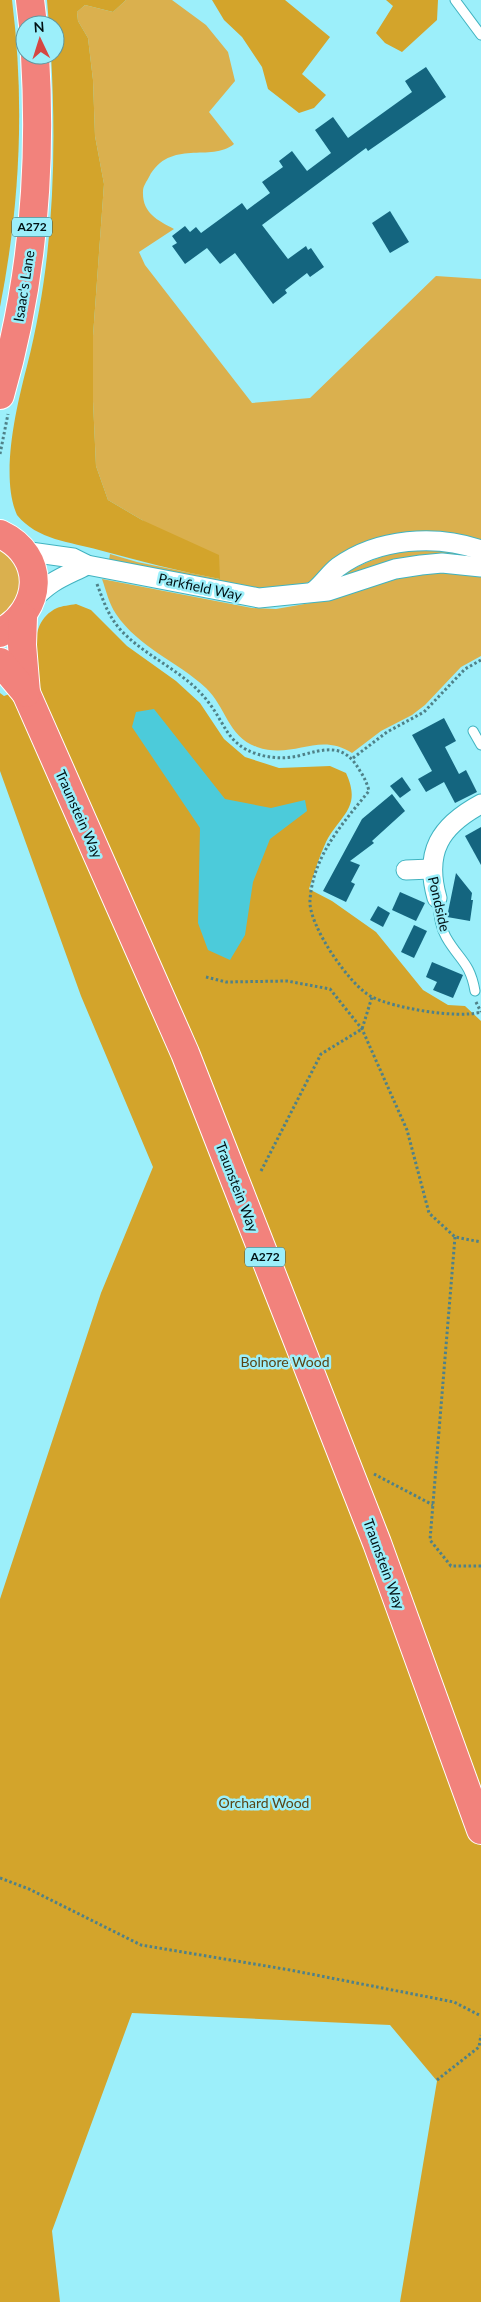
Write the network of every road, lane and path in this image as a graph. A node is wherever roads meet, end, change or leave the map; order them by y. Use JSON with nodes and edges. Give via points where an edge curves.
{"nodes":[{"id":1,"x":30,"y":0,"type":"edge"},
{"id":2,"x":455,"y":0,"type":"edge"},
{"id":3,"x":32,"y":15,"type":"edge"},
{"id":4,"x":481,"y":35,"type":"edge"},
{"id":5,"x":35,"y":65,"type":"edge"},
{"id":6,"x":0,"y":395,"type":"edge"},
{"id":7,"x":8,"y":537,"type":"edge"},
{"id":8,"x":481,"y":550,"type":"edge"},
{"id":9,"x":481,"y":567,"type":"edge"},
{"id":10,"x":90,"y":571,"type":"junction"},
{"id":11,"x":314,"y":591,"type":"junction"},
{"id":12,"x":27,"y":609,"type":"junction"},
{"id":13,"x":0,"y":633,"type":"edge"},
{"id":14,"x":481,"y":660,"type":"edge"},
{"id":15,"x":0,"y":662,"type":"edge"},
{"id":16,"x":26,"y":693,"type":"junction"},
{"id":17,"x":473,"y":731,"type":"dead end"},
{"id":18,"x":481,"y":745,"type":"edge"},
{"id":19,"x":353,"y":758,"type":"junction"},
{"id":20,"x":481,"y":804,"type":"edge"},
{"id":21,"x":430,"y":869,"type":"junction"},
{"id":22,"x":406,"y":870,"type":"dead end"},
{"id":23,"x":437,"y":898,"type":"joint"},
{"id":24,"x":206,"y":977,"type":"dead end"},
{"id":25,"x":475,"y":992,"type":"dead end"},
{"id":26,"x":372,"y":997,"type":"junction"},
{"id":27,"x":481,"y":1012,"type":"edge"},
{"id":28,"x":362,"y":1029,"type":"junction"},
{"id":29,"x":261,"y":1170,"type":"dead end"},
{"id":30,"x":455,"y":1237,"type":"junction"},
{"id":31,"x":481,"y":1242,"type":"edge"},
{"id":32,"x":372,"y":1473,"type":"dead end"},
{"id":33,"x":432,"y":1505,"type":"junction"},
{"id":34,"x":481,"y":1566,"type":"edge"},
{"id":35,"x":481,"y":1830,"type":"edge"},
{"id":36,"x":0,"y":1878,"type":"edge"},
{"id":37,"x":481,"y":2016,"type":"edge"},
{"id":38,"x":481,"y":2035,"type":"edge"},
{"id":39,"x":437,"y":2080,"type":"dead end"}],
"edges":[{"from":1,"to":3,"type":"highway"},
{"from":2,"to":4,"type":"lane"},
{"from":5,"to":6,"type":"highway","name":"Isaac's Lane","number":"A272","via":[[34,214],[18,324]]},
{"from":7,"to":10,"type":"street","name":"Parkfield Way","via":[[73,558]]},
{"from":7,"to":12,"type":"highway","name":"Traunstein Way","via":[[32,566],[34,584]]},
{"from":8,"to":11,"type":"street","via":[[460,542],[431,540],[385,546],[343,564]]},
{"from":9,"to":11,"type":"street","name":"Parkfield Way","via":[[442,563],[421,565],[395,569],[341,588]]},
{"from":10,"to":11,"type":"street","name":"Parkfield Way","via":[[259,598]]},
{"from":10,"to":12,"type":"street","via":[[60,576],[46,585]]},
{"from":10,"to":19,"type":"path","via":[[109,615],[120,629],[209,702],[238,746],[278,758],[326,748]]},
{"from":12,"to":13,"type":"highway","via":[[12,626]]},
{"from":12,"to":16,"type":"highway","name":"Traunstein Way","number":"A272","via":[[22,644]]},
{"from":14,"to":19,"type":"path","via":[[465,670],[424,712],[387,732]]},
{"from":15,"to":16,"type":"highway","name":"Traunstein Way","number":"A272"},
{"from":16,"to":35,"type":"highway","name":"Traunstein Way","number":"A272","via":[[185,1054],[377,1543]]},
{"from":17,"to":18,"type":"lane"},
{"from":19,"to":26,"type":"path","via":[[369,791],[328,841],[312,884],[309,903],[323,942],[360,988]]},
{"from":20,"to":21,"type":"street","name":"Pondside","via":[[449,826],[440,839]]},
{"from":21,"to":22,"type":"street","name":"Pondside"},
{"from":21,"to":23,"type":"street","name":"Pondside"},
{"from":23,"to":25,"type":"lane","name":"Pondside","via":[[443,930],[467,964]]},
{"from":24,"to":28,"type":"path","via":[[226,982],[287,981],[330,989]]},
{"from":26,"to":27,"type":"path","via":[[432,1012]]},
{"from":26,"to":28,"type":"path"},
{"from":28,"to":29,"type":"path","via":[[321,1054]]},
{"from":28,"to":30,"type":"path","via":[[407,1130],[429,1213]]},
{"from":30,"to":31,"type":"path"},
{"from":30,"to":33,"type":"path"},
{"from":32,"to":33,"type":"path"},
{"from":33,"to":34,"type":"path","via":[[430,1540],[451,1566]]},
{"from":36,"to":37,"type":"path","via":[[29,1889],[141,1945],[454,2002]]},
{"from":38,"to":39,"type":"path","via":[[479,2047]]}]}
